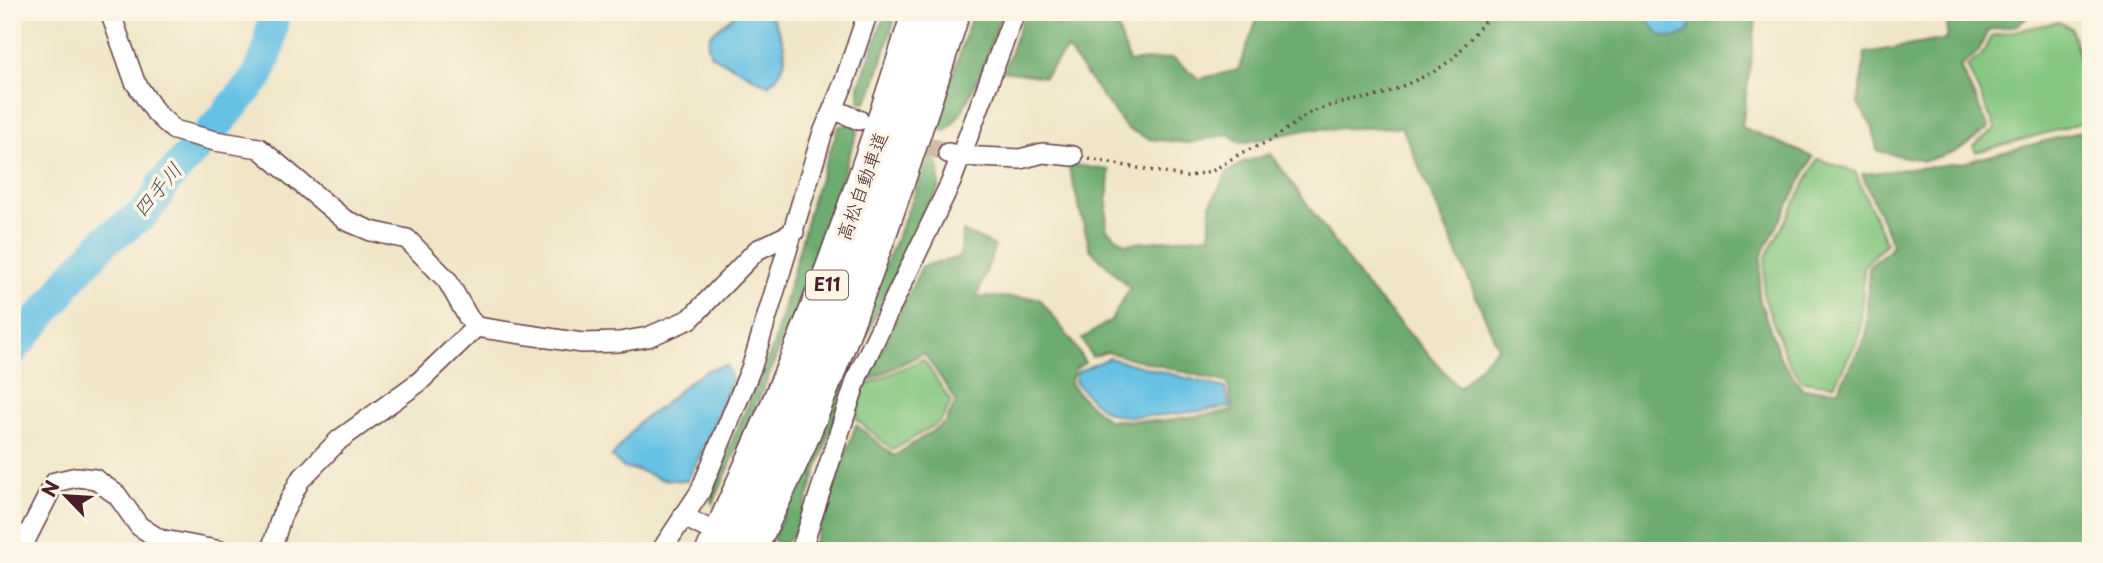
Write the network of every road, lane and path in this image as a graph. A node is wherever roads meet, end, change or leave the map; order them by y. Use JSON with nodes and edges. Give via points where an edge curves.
{"nodes":[{"id":1,"x":110,"y":12,"type":"edge"},
{"id":2,"x":868,"y":12,"type":"edge"},
{"id":3,"x":920,"y":12,"type":"edge"},
{"id":4,"x":952,"y":12,"type":"edge"},
{"id":5,"x":1015,"y":12,"type":"edge"},
{"id":6,"x":1492,"y":12,"type":"edge"},
{"id":7,"x":833,"y":109,"type":"junction"},
{"id":8,"x":859,"y":120,"type":"dead end"},
{"id":9,"x":954,"y":154,"type":"junction"},
{"id":10,"x":1073,"y":156,"type":"joint"},
{"id":11,"x":794,"y":232,"type":"junction"},
{"id":12,"x":476,"y":327,"type":"junction"},
{"id":13,"x":683,"y":516,"type":"junction"},
{"id":14,"x":12,"y":535,"type":"edge"},
{"id":15,"x":709,"y":539,"type":"edge"},
{"id":16,"x":221,"y":551,"type":"edge"},
{"id":17,"x":271,"y":551,"type":"edge"},
{"id":18,"x":661,"y":551,"type":"edge"},
{"id":19,"x":748,"y":551,"type":"edge"},
{"id":20,"x":801,"y":551,"type":"edge"}],
"edges":[{"from":1,"to":12,"type":"street","via":[[135,82],[174,130],[258,148],[345,220],[407,239],[447,280]]},
{"from":2,"to":7,"type":"street"},
{"from":3,"to":15,"type":"highway","name":"高松自動車道","number":"E11","via":[[830,276],[771,424]]},
{"from":4,"to":19,"type":"highway","name":"高松自動車道","number":"E11","via":[[857,292],[800,440]]},
{"from":5,"to":9,"type":"street"},
{"from":6,"to":10,"type":"path","via":[[1454,58],[1432,73],[1382,95],[1311,112],[1270,141],[1214,170],[1187,177]]},
{"from":7,"to":8,"type":"street"},
{"from":7,"to":11,"type":"street"},
{"from":9,"to":10,"type":"street","via":[[1020,159],[1043,153]]},
{"from":9,"to":20,"type":"street","via":[[951,182],[858,374]]},
{"from":11,"to":12,"type":"street","via":[[757,250],[690,319],[648,337],[582,343]]},
{"from":11,"to":13,"type":"street","via":[[752,366],[700,492]]},
{"from":12,"to":17,"type":"street","via":[[419,382],[339,440],[300,481],[281,517]]},
{"from":13,"to":15,"type":"street"},
{"from":13,"to":18,"type":"street"},
{"from":14,"to":16,"type":"street","via":[[25,541],[55,482],[77,477],[95,480],[117,495],[139,526],[159,538]]}]}
